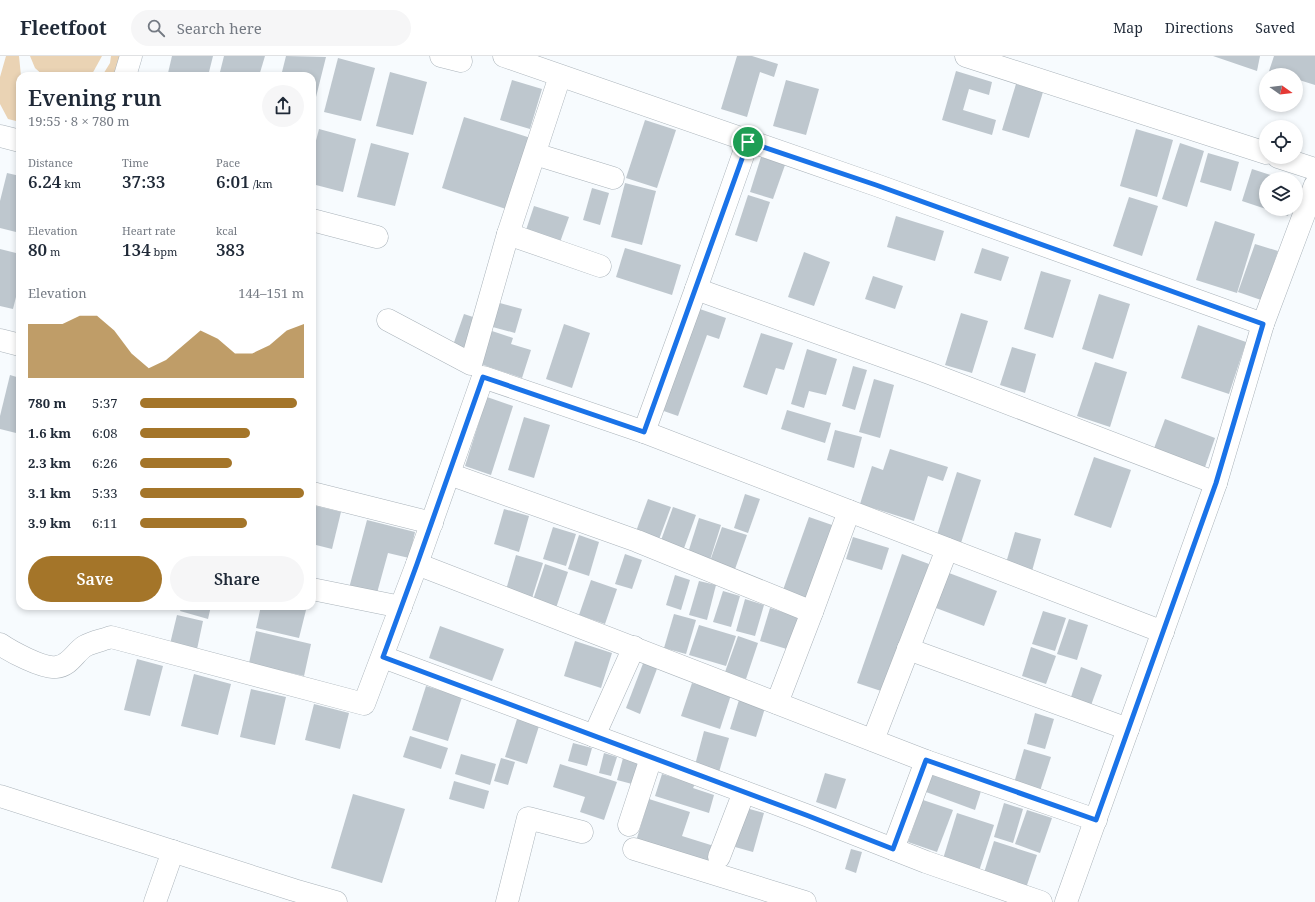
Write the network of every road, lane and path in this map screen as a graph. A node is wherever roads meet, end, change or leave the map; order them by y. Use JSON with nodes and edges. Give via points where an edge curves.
{"nodes":[{"id":1,"x":131,"y":56,"type":"edge"},
{"id":2,"x":504,"y":56,"type":"edge"},
{"id":3,"x":966,"y":56,"type":"edge"},
{"id":4,"x":126,"y":72,"type":"edge"},
{"id":5,"x":560,"y":76,"type":"junction"},
{"id":6,"x":0,"y":136,"type":"edge"},
{"id":7,"x":16,"y":140,"type":"edge"},
{"id":8,"x":748,"y":142,"type":"junction"},
{"id":9,"x":1259,"y":151,"type":"edge"},
{"id":10,"x":535,"y":154,"type":"junction"},
{"id":11,"x":1300,"y":164,"type":"edge"},
{"id":12,"x":1315,"y":169,"type":"edge"},
{"id":13,"x":613,"y":178,"type":"dead end"},
{"id":14,"x":1315,"y":185,"type":"edge"},
{"id":15,"x":316,"y":221,"type":"edge"},
{"id":16,"x":508,"y":234,"type":"junction"},
{"id":17,"x":377,"y":237,"type":"dead end"},
{"id":18,"x":600,"y":266,"type":"dead end"},
{"id":19,"x":696,"y":289,"type":"junction"},
{"id":20,"x":388,"y":320,"type":"dead end"},
{"id":21,"x":1263,"y":324,"type":"junction"},
{"id":22,"x":0,"y":340,"type":"edge"},
{"id":23,"x":16,"y":344,"type":"edge"},
{"id":24,"x":477,"y":371,"type":"junction"},
{"id":25,"x":644,"y":432,"type":"junction"},
{"id":26,"x":449,"y":474,"type":"junction"},
{"id":27,"x":1216,"y":483,"type":"junction"},
{"id":28,"x":316,"y":494,"type":"edge"},
{"id":29,"x":849,"y":511,"type":"junction"},
{"id":30,"x":432,"y":523,"type":"junction"},
{"id":31,"x":947,"y":549,"type":"junction"},
{"id":32,"x":417,"y":564,"type":"junction"},
{"id":33,"x":316,"y":590,"type":"edge"},
{"id":34,"x":401,"y":608,"type":"junction"},
{"id":35,"x":812,"y":612,"type":"junction"},
{"id":36,"x":1163,"y":632,"type":"junction"},
{"id":37,"x":0,"y":644,"type":"edge"},
{"id":38,"x":634,"y":647,"type":"junction"},
{"id":39,"x":908,"y":649,"type":"junction"},
{"id":40,"x":383,"y":657,"type":"junction"},
{"id":41,"x":777,"y":703,"type":"junction"},
{"id":42,"x":1128,"y":729,"type":"junction"},
{"id":43,"x":594,"y":736,"type":"junction"},
{"id":44,"x":873,"y":740,"type":"junction"},
{"id":45,"x":651,"y":758,"type":"junction"},
{"id":46,"x":926,"y":760,"type":"junction"},
{"id":47,"x":744,"y":792,"type":"junction"},
{"id":48,"x":0,"y":796,"type":"edge"},
{"id":49,"x":1096,"y":820,"type":"junction"},
{"id":50,"x":629,"y":825,"type":"dead end"},
{"id":51,"x":582,"y":832,"type":"dead end"},
{"id":52,"x":634,"y":849,"type":"dead end"},
{"id":53,"x":893,"y":849,"type":"junction"},
{"id":54,"x":173,"y":851,"type":"junction"},
{"id":55,"x":718,"y":857,"type":"dead end"},
{"id":56,"x":155,"y":902,"type":"edge"},
{"id":57,"x":336,"y":902,"type":"edge"},
{"id":58,"x":507,"y":902,"type":"edge"},
{"id":59,"x":805,"y":902,"type":"edge"},
{"id":60,"x":1040,"y":902,"type":"edge"},
{"id":61,"x":1066,"y":902,"type":"edge"}],
"edges":[{"from":1,"to":4,"type":"street"},
{"from":2,"to":5,"type":"street"},
{"from":3,"to":9,"type":"street"},
{"from":5,"to":8,"type":"street"},
{"from":5,"to":10,"type":"street"},
{"from":6,"to":7,"type":"street"},
{"from":8,"to":19,"type":"street"},
{"from":8,"to":21,"type":"street","via":[[876,185]]},
{"from":10,"to":13,"type":"street"},
{"from":10,"to":16,"type":"street"},
{"from":11,"to":12,"type":"street"},
{"from":14,"to":21,"type":"street"},
{"from":15,"to":17,"type":"street"},
{"from":16,"to":18,"type":"street"},
{"from":16,"to":24,"type":"street"},
{"from":19,"to":25,"type":"street"},
{"from":19,"to":27,"type":"street","via":[[929,372]]},
{"from":20,"to":24,"type":"street"},
{"from":21,"to":27,"type":"street"},
{"from":22,"to":23,"type":"street"},
{"from":24,"to":25,"type":"street"},
{"from":24,"to":26,"type":"street"},
{"from":25,"to":29,"type":"street"},
{"from":26,"to":30,"type":"street"},
{"from":26,"to":35,"type":"street","via":[[637,541]]},
{"from":27,"to":36,"type":"street"},
{"from":28,"to":30,"type":"street"},
{"from":29,"to":31,"type":"street"},
{"from":29,"to":35,"type":"street"},
{"from":30,"to":32,"type":"street"},
{"from":31,"to":36,"type":"street"},
{"from":31,"to":39,"type":"street"},
{"from":32,"to":34,"type":"street"},
{"from":32,"to":38,"type":"street"},
{"from":33,"to":34,"type":"street"},
{"from":34,"to":40,"type":"street"},
{"from":35,"to":41,"type":"street"},
{"from":36,"to":42,"type":"street"},
{"from":37,"to":40,"type":"street","via":[[42,665],[56,668],[67,663],[85,646],[111,637],[364,704]]},
{"from":38,"to":41,"type":"street"},
{"from":38,"to":43,"type":"street"},
{"from":39,"to":42,"type":"street"},
{"from":39,"to":44,"type":"street"},
{"from":40,"to":43,"type":"street"},
{"from":41,"to":44,"type":"street"},
{"from":42,"to":49,"type":"street"},
{"from":43,"to":45,"type":"street"},
{"from":44,"to":46,"type":"street"},
{"from":45,"to":47,"type":"street"},
{"from":45,"to":50,"type":"street"},
{"from":46,"to":49,"type":"street"},
{"from":46,"to":53,"type":"street"},
{"from":47,"to":53,"type":"street"},
{"from":47,"to":55,"type":"street"},
{"from":48,"to":54,"type":"street"},
{"from":49,"to":61,"type":"street"},
{"from":51,"to":58,"type":"street","via":[[528,818]]},
{"from":52,"to":59,"type":"street"},
{"from":53,"to":60,"type":"street"},
{"from":54,"to":56,"type":"street"},
{"from":54,"to":57,"type":"street"}]}
